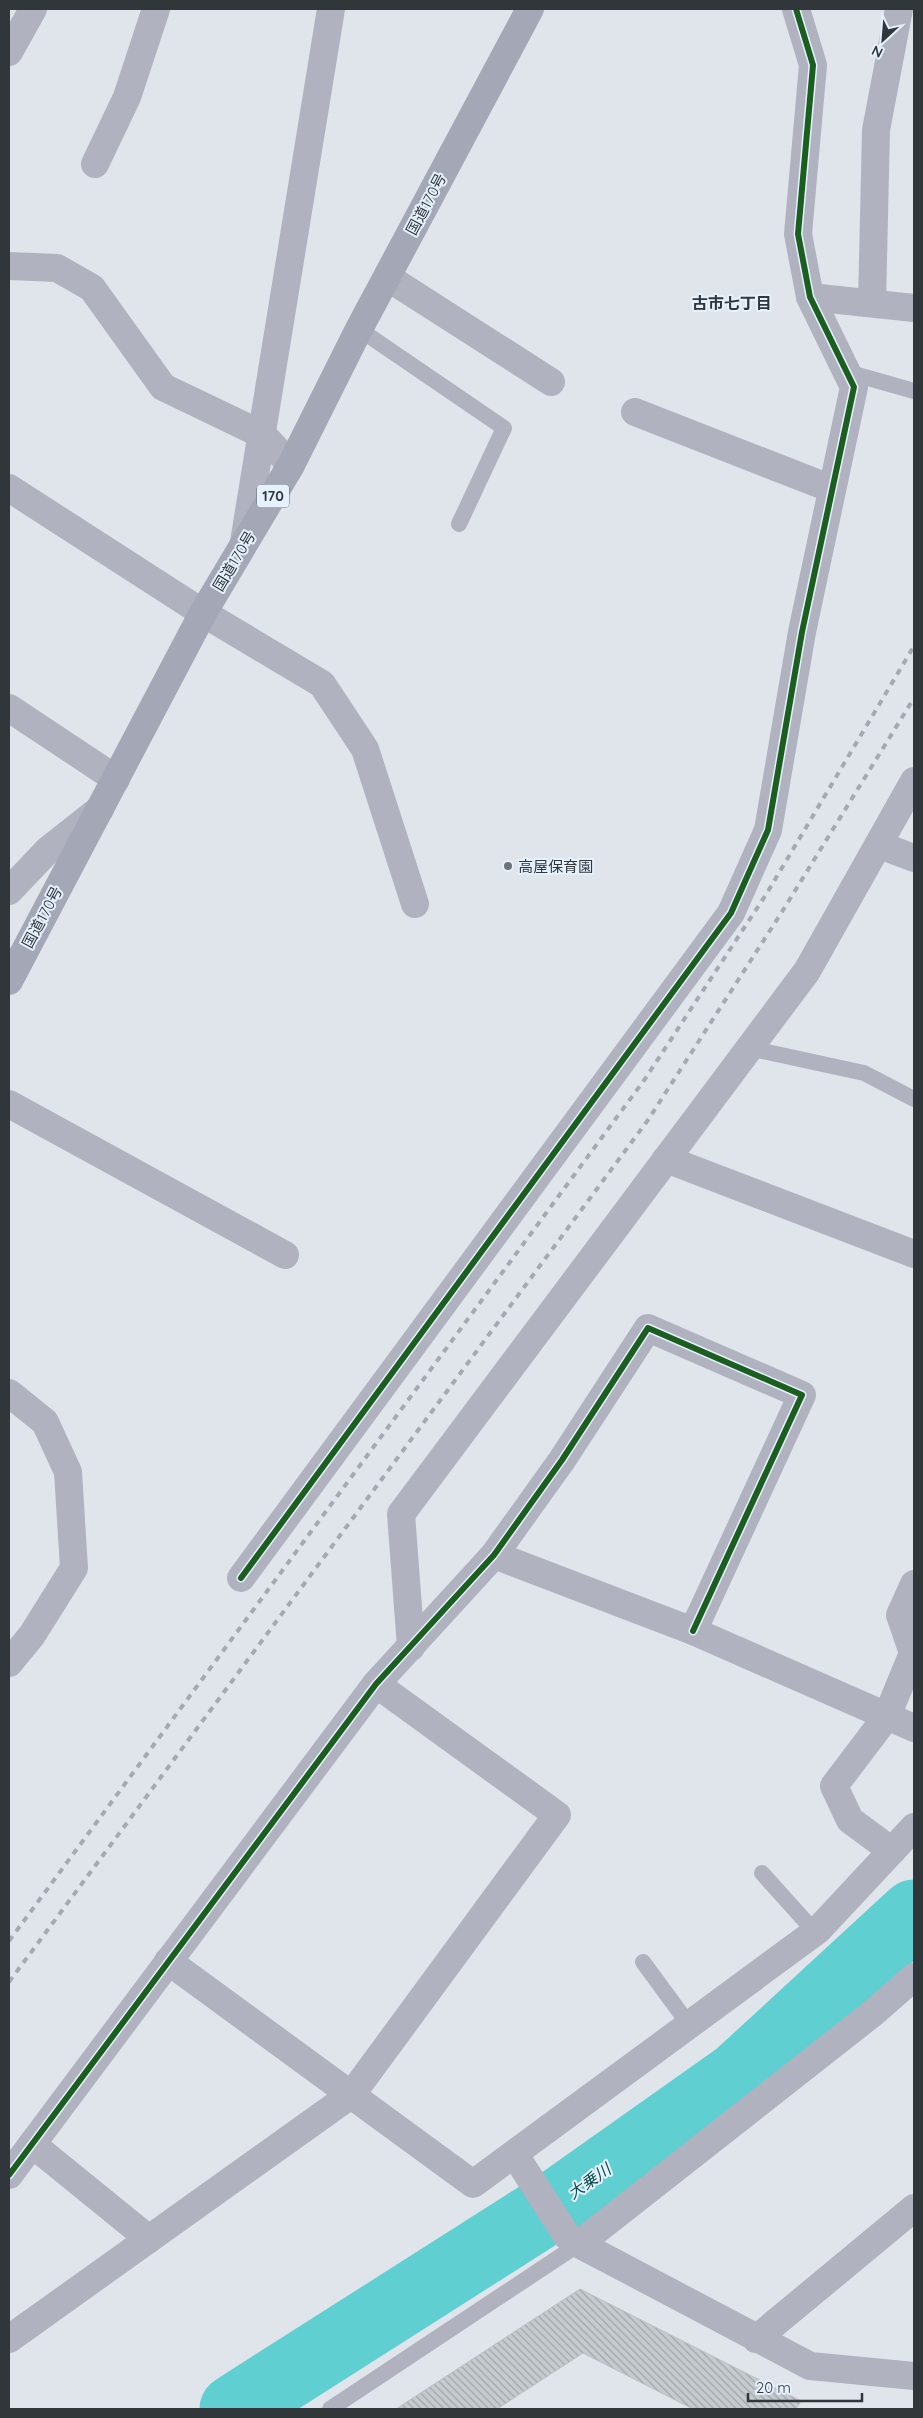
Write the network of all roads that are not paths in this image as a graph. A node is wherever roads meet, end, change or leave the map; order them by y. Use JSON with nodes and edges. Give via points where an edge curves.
{"nodes":[{"id":1,"x":33,"y":9,"type":"edge"},
{"id":2,"x":156,"y":9,"type":"edge"},
{"id":3,"x":331,"y":9,"type":"edge"},
{"id":4,"x":530,"y":9,"type":"edge"},
{"id":5,"x":796,"y":9,"type":"edge"},
{"id":6,"x":899,"y":9,"type":"edge"},
{"id":7,"x":9,"y":52,"type":"edge"},
{"id":8,"x":95,"y":164,"type":"dead end"},
{"id":9,"x":9,"y":266,"type":"edge"},
{"id":10,"x":387,"y":277,"type":"junction"},
{"id":11,"x":810,"y":297,"type":"junction"},
{"id":12,"x":872,"y":303,"type":"junction"},
{"id":13,"x":914,"y":308,"type":"edge"},
{"id":14,"x":359,"y":329,"type":"junction"},
{"id":15,"x":847,"y":372,"type":"junction"},
{"id":16,"x":551,"y":382,"type":"dead end"},
{"id":17,"x":914,"y":391,"type":"edge"},
{"id":18,"x":636,"y":412,"type":"dead end"},
{"id":19,"x":263,"y":435,"type":"junction"},
{"id":20,"x":291,"y":465,"type":"junction"},
{"id":21,"x":9,"y":488,"type":"edge"},
{"id":22,"x":832,"y":488,"type":"junction"},
{"id":23,"x":459,"y":524,"type":"dead end"},
{"id":24,"x":244,"y":544,"type":"junction"},
{"id":25,"x":203,"y":612,"type":"junction"},
{"id":26,"x":9,"y":708,"type":"edge"},
{"id":27,"x":116,"y":779,"type":"junction"},
{"id":28,"x":914,"y":781,"type":"edge"},
{"id":29,"x":100,"y":809,"type":"junction"},
{"id":30,"x":879,"y":845,"type":"junction"},
{"id":31,"x":914,"y":858,"type":"edge"},
{"id":32,"x":9,"y":891,"type":"edge"},
{"id":33,"x":415,"y":904,"type":"dead end"},
{"id":34,"x":9,"y":981,"type":"edge"},
{"id":35,"x":749,"y":1048,"type":"junction"},
{"id":36,"x":914,"y":1099,"type":"edge"},
{"id":37,"x":9,"y":1104,"type":"edge"},
{"id":38,"x":666,"y":1159,"type":"junction"},
{"id":39,"x":914,"y":1254,"type":"edge"},
{"id":40,"x":285,"y":1255,"type":"dead end"},
{"id":41,"x":9,"y":1393,"type":"edge"},
{"id":42,"x":494,"y":1555,"type":"junction"},
{"id":43,"x":241,"y":1578,"type":"dead end"},
{"id":44,"x":914,"y":1584,"type":"edge"},
{"id":45,"x":693,"y":1631,"type":"junction"},
{"id":46,"x":411,"y":1647,"type":"junction"},
{"id":47,"x":9,"y":1663,"type":"edge"},
{"id":48,"x":376,"y":1684,"type":"junction"},
{"id":49,"x":887,"y":1716,"type":"junction"},
{"id":50,"x":914,"y":1728,"type":"edge"},
{"id":51,"x":914,"y":1827,"type":"edge"},
{"id":52,"x":892,"y":1851,"type":"junction"},
{"id":53,"x":762,"y":1872,"type":"dead end"},
{"id":54,"x":815,"y":1932,"type":"junction"},
{"id":55,"x":168,"y":1961,"type":"junction"},
{"id":56,"x":642,"y":1962,"type":"dead end"},
{"id":57,"x":914,"y":1977,"type":"edge"},
{"id":58,"x":690,"y":2026,"type":"junction"},
{"id":59,"x":352,"y":2094,"type":"junction"},
{"id":60,"x":32,"y":2144,"type":"junction"},
{"id":61,"x":517,"y":2159,"type":"junction"},
{"id":62,"x":9,"y":2175,"type":"edge"},
{"id":63,"x":914,"y":2208,"type":"edge"},
{"id":64,"x":149,"y":2239,"type":"junction"},
{"id":65,"x":573,"y":2240,"type":"junction"},
{"id":66,"x":756,"y":2339,"type":"junction"},
{"id":67,"x":9,"y":2340,"type":"edge"},
{"id":68,"x":914,"y":2376,"type":"edge"},
{"id":69,"x":330,"y":2409,"type":"edge"}],
"edges":[{"from":1,"to":7,"type":"street"},
{"from":2,"to":8,"type":"street","via":[[127,97]]},
{"from":3,"to":19,"type":"street"},
{"from":4,"to":10,"type":"highway","name":"国道170号","number":"170"},
{"from":5,"to":11,"type":"street","via":[[813,65],[798,234]]},
{"from":6,"to":12,"type":"street","via":[[876,130]]},
{"from":9,"to":19,"type":"street","via":[[57,268],[92,288],[163,387]]},
{"from":10,"to":14,"type":"highway","name":"国道170号","number":"170"},
{"from":10,"to":16,"type":"street"},
{"from":11,"to":12,"type":"street"},
{"from":11,"to":15,"type":"street"},
{"from":12,"to":13,"type":"street"},
{"from":14,"to":20,"type":"highway","name":"国道170号","number":"170"},
{"from":14,"to":23,"type":"lane","via":[[504,428]]},
{"from":15,"to":17,"type":"lane"},
{"from":15,"to":22,"type":"street","via":[[854,386]]},
{"from":18,"to":22,"type":"street"},
{"from":19,"to":20,"type":"street"},
{"from":19,"to":24,"type":"street"},
{"from":20,"to":24,"type":"highway","name":"国道170号","number":"170"},
{"from":21,"to":25,"type":"street"},
{"from":22,"to":43,"type":"street","via":[[802,632],[768,830],[731,913]]},
{"from":24,"to":25,"type":"highway","name":"国道170号","number":"170"},
{"from":25,"to":27,"type":"highway","name":"国道170号","number":"170"},
{"from":25,"to":33,"type":"street","via":[[322,684],[365,748]]},
{"from":26,"to":27,"type":"street"},
{"from":27,"to":29,"type":"highway","name":"国道170号","number":"170"},
{"from":28,"to":30,"type":"street"},
{"from":29,"to":32,"type":"street","via":[[48,850]]},
{"from":29,"to":34,"type":"highway","name":"国道170号","number":"170"},
{"from":30,"to":31,"type":"street"},
{"from":30,"to":35,"type":"street","via":[[807,971]]},
{"from":35,"to":36,"type":"lane","via":[[864,1073]]},
{"from":35,"to":38,"type":"street"},
{"from":37,"to":40,"type":"street"},
{"from":38,"to":39,"type":"street"},
{"from":38,"to":46,"type":"street","via":[[401,1514]]},
{"from":41,"to":47,"type":"street","via":[[45,1422],[68,1472],[74,1568],[32,1635]]},
{"from":42,"to":45,"type":"street"},
{"from":42,"to":45,"type":"street","via":[[562,1460],[648,1328],[802,1395]]},
{"from":42,"to":46,"type":"street"},
{"from":44,"to":49,"type":"street","via":[[900,1615],[913,1653]]},
{"from":45,"to":49,"type":"street"},
{"from":46,"to":48,"type":"street"},
{"from":48,"to":55,"type":"street"},
{"from":48,"to":59,"type":"street","via":[[557,1816]]},
{"from":49,"to":50,"type":"street"},
{"from":49,"to":52,"type":"street","via":[[834,1786],[850,1820]]},
{"from":51,"to":52,"type":"street"},
{"from":52,"to":54,"type":"street"},
{"from":53,"to":54,"type":"lane"},
{"from":54,"to":58,"type":"street"},
{"from":55,"to":59,"type":"street"},
{"from":55,"to":60,"type":"street"},
{"from":56,"to":58,"type":"lane"},
{"from":57,"to":65,"type":"street","via":[[874,2013]]},
{"from":58,"to":61,"type":"street"},
{"from":59,"to":61,"type":"street","via":[[473,2184]]},
{"from":59,"to":64,"type":"street"},
{"from":60,"to":62,"type":"street"},
{"from":60,"to":64,"type":"street"},
{"from":61,"to":65,"type":"street"},
{"from":63,"to":66,"type":"street"},
{"from":64,"to":67,"type":"street"},
{"from":65,"to":66,"type":"street"},
{"from":65,"to":69,"type":"lane"},
{"from":66,"to":68,"type":"street","via":[[810,2366]]}]}
